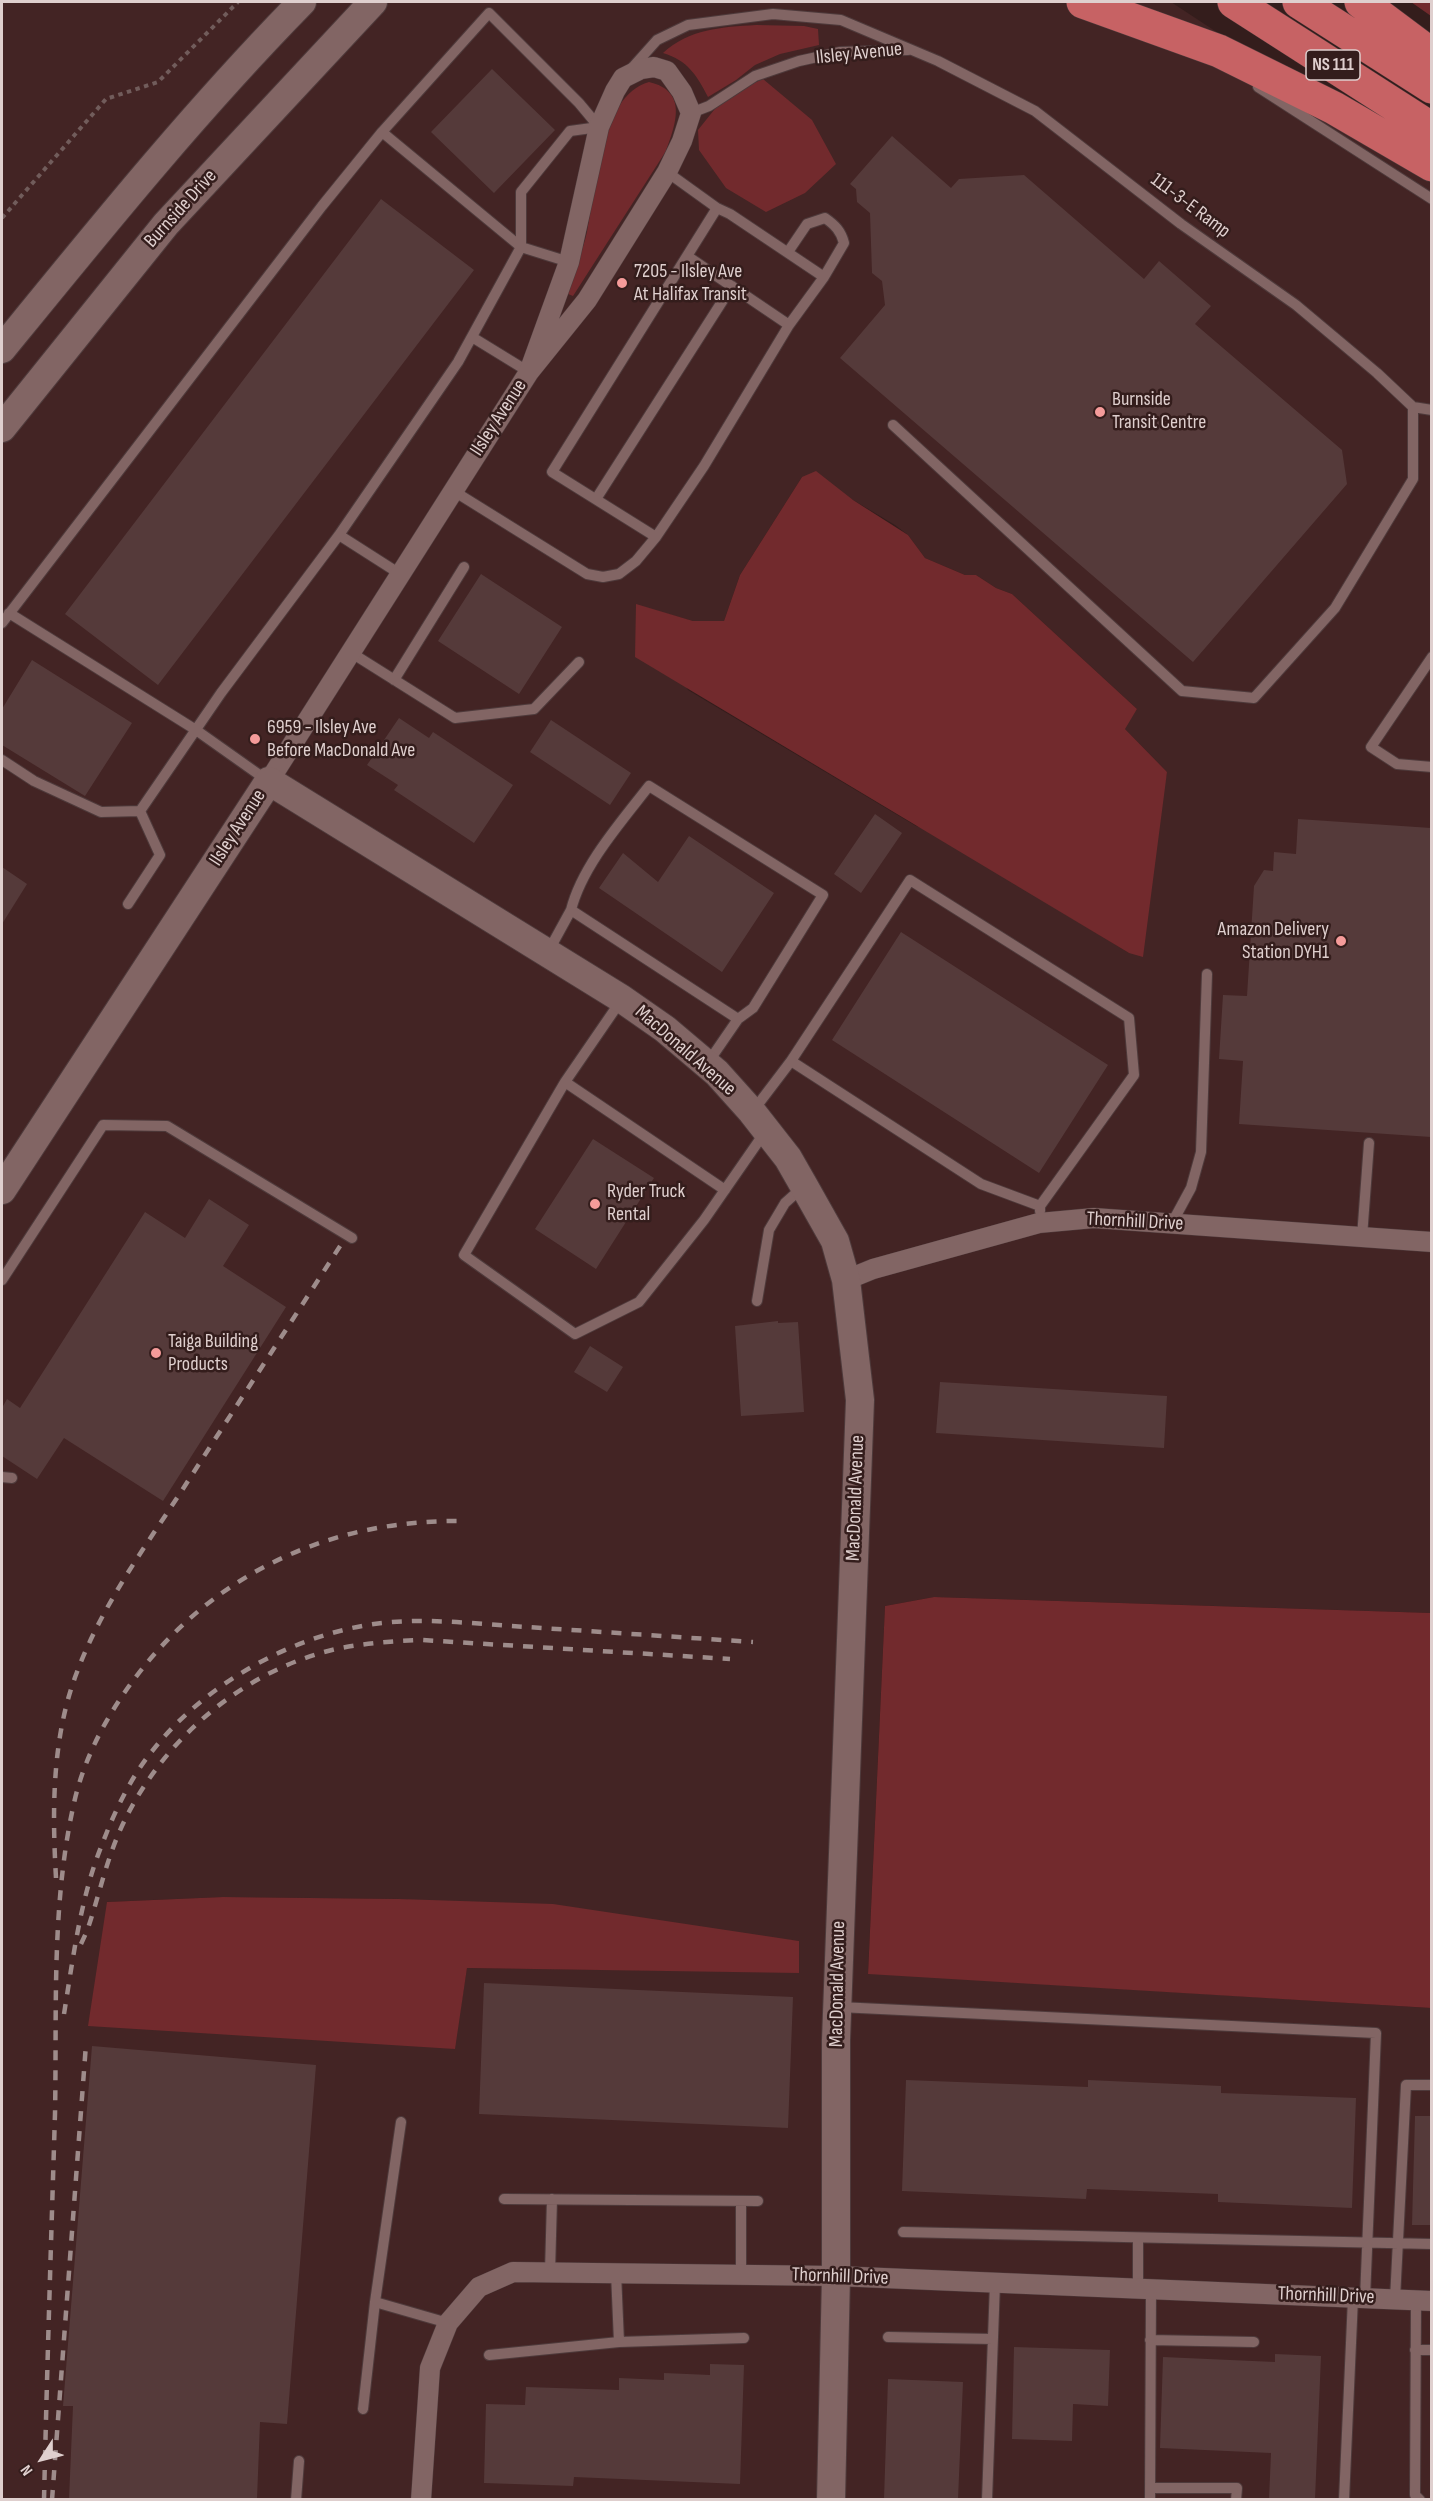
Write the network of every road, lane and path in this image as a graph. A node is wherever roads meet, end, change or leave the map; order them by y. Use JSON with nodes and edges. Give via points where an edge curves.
{"nodes":[{"id":1,"x":238,"y":2,"type":"edge"},
{"id":2,"x":302,"y":2,"type":"edge"},
{"id":3,"x":373,"y":2,"type":"edge"},
{"id":4,"x":1234,"y":2,"type":"edge"},
{"id":5,"x":1299,"y":2,"type":"edge"},
{"id":6,"x":1361,"y":2,"type":"edge"},
{"id":7,"x":1095,"y":7,"type":"edge"},
{"id":8,"x":912,"y":50,"type":"junction"},
{"id":9,"x":1193,"y":54,"type":"dead end"},
{"id":10,"x":1431,"y":55,"type":"edge"},
{"id":11,"x":623,"y":78,"type":"junction"},
{"id":12,"x":1246,"y":81,"type":"dead end"},
{"id":13,"x":1431,"y":87,"type":"edge"},
{"id":14,"x":691,"y":113,"type":"junction"},
{"id":15,"x":599,"y":127,"type":"junction"},
{"id":16,"x":1431,"y":129,"type":"edge"},
{"id":17,"x":382,"y":132,"type":"junction"},
{"id":18,"x":1431,"y":165,"type":"edge"},
{"id":19,"x":667,"y":172,"type":"junction"},
{"id":20,"x":1431,"y":199,"type":"edge"},
{"id":21,"x":717,"y":208,"type":"junction"},
{"id":22,"x":2,"y":218,"type":"edge"},
{"id":23,"x":521,"y":247,"type":"junction"},
{"id":24,"x":788,"y":252,"type":"junction"},
{"id":25,"x":687,"y":256,"type":"junction"},
{"id":26,"x":569,"y":262,"type":"junction"},
{"id":27,"x":824,"y":277,"type":"junction"},
{"id":28,"x":732,"y":286,"type":"junction"},
{"id":29,"x":789,"y":325,"type":"junction"},
{"id":30,"x":472,"y":337,"type":"junction"},
{"id":31,"x":2,"y":349,"type":"edge"},
{"id":32,"x":529,"y":372,"type":"junction"},
{"id":33,"x":1413,"y":407,"type":"junction"},
{"id":34,"x":1431,"y":410,"type":"edge"},
{"id":35,"x":893,"y":424,"type":"dead end"},
{"id":36,"x":2,"y":428,"type":"edge"},
{"id":37,"x":452,"y":490,"type":"junction"},
{"id":38,"x":596,"y":499,"type":"junction"},
{"id":39,"x":339,"y":535,"type":"junction"},
{"id":40,"x":656,"y":537,"type":"junction"},
{"id":41,"x":464,"y":567,"type":"dead end"},
{"id":42,"x":400,"y":574,"type":"junction"},
{"id":43,"x":9,"y":613,"type":"junction"},
{"id":44,"x":2,"y":623,"type":"edge"},
{"id":45,"x":350,"y":652,"type":"junction"},
{"id":46,"x":1431,"y":657,"type":"edge"},
{"id":47,"x":579,"y":662,"type":"dead end"},
{"id":48,"x":394,"y":680,"type":"junction"},
{"id":49,"x":196,"y":730,"type":"junction"},
{"id":50,"x":2,"y":760,"type":"edge"},
{"id":51,"x":1431,"y":766,"type":"edge"},
{"id":52,"x":269,"y":781,"type":"junction"},
{"id":53,"x":140,"y":811,"type":"junction"},
{"id":54,"x":128,"y":904,"type":"dead end"},
{"id":55,"x":571,"y":910,"type":"junction"},
{"id":56,"x":548,"y":952,"type":"junction"},
{"id":57,"x":1207,"y":974,"type":"dead end"},
{"id":58,"x":622,"y":999,"type":"junction"},
{"id":59,"x":738,"y":1019,"type":"junction"},
{"id":60,"x":791,"y":1061,"type":"junction"},
{"id":61,"x":707,"y":1064,"type":"junction"},
{"id":62,"x":565,"y":1082,"type":"junction"},
{"id":63,"x":759,"y":1121,"type":"junction"},
{"id":64,"x":1369,"y":1143,"type":"dead end"},
{"id":65,"x":804,"y":1186,"type":"junction"},
{"id":66,"x":2,"y":1190,"type":"edge"},
{"id":67,"x":725,"y":1190,"type":"junction"},
{"id":68,"x":1040,"y":1215,"type":"junction"},
{"id":69,"x":1172,"y":1223,"type":"junction"},
{"id":70,"x":1362,"y":1237,"type":"junction"},
{"id":71,"x":352,"y":1238,"type":"dead end"},
{"id":72,"x":1431,"y":1242,"type":"edge"},
{"id":73,"x":2,"y":1280,"type":"edge"},
{"id":74,"x":846,"y":1280,"type":"junction"},
{"id":75,"x":757,"y":1301,"type":"dead end"},
{"id":76,"x":837,"y":2007,"type":"junction"},
{"id":77,"x":1431,"y":2085,"type":"edge"},
{"id":78,"x":401,"y":2122,"type":"dead end"},
{"id":79,"x":504,"y":2199,"type":"dead end"},
{"id":80,"x":552,"y":2199,"type":"junction"},
{"id":81,"x":741,"y":2200,"type":"junction"},
{"id":82,"x":758,"y":2201,"type":"dead end"},
{"id":83,"x":903,"y":2232,"type":"dead end"},
{"id":84,"x":1138,"y":2238,"type":"junction"},
{"id":85,"x":1367,"y":2243,"type":"junction"},
{"id":86,"x":1399,"y":2243,"type":"junction"},
{"id":87,"x":1431,"y":2244,"type":"edge"},
{"id":88,"x":550,"y":2272,"type":"junction"},
{"id":89,"x":616,"y":2273,"type":"junction"},
{"id":90,"x":741,"y":2275,"type":"junction"},
{"id":91,"x":836,"y":2276,"type":"junction"},
{"id":92,"x":995,"y":2283,"type":"junction"},
{"id":93,"x":1145,"y":2289,"type":"junction"},
{"id":94,"x":1359,"y":2298,"type":"junction"},
{"id":95,"x":1395,"y":2299,"type":"junction"},
{"id":96,"x":1424,"y":2300,"type":"edge"},
{"id":97,"x":375,"y":2302,"type":"junction"},
{"id":98,"x":448,"y":2323,"type":"junction"},
{"id":99,"x":888,"y":2337,"type":"dead end"},
{"id":100,"x":744,"y":2338,"type":"dead end"},
{"id":101,"x":993,"y":2339,"type":"junction"},
{"id":102,"x":1150,"y":2340,"type":"junction"},
{"id":103,"x":619,"y":2342,"type":"junction"},
{"id":104,"x":1254,"y":2342,"type":"dead end"},
{"id":105,"x":1415,"y":2350,"type":"junction"},
{"id":106,"x":1431,"y":2350,"type":"edge"},
{"id":107,"x":489,"y":2355,"type":"dead end"},
{"id":108,"x":363,"y":2409,"type":"dead end"},
{"id":109,"x":299,"y":2461,"type":"dead end"},
{"id":110,"x":1150,"y":2488,"type":"junction"},
{"id":111,"x":296,"y":2499,"type":"edge"},
{"id":112,"x":422,"y":2499,"type":"edge"},
{"id":113,"x":831,"y":2499,"type":"edge"},
{"id":114,"x":987,"y":2499,"type":"edge"},
{"id":115,"x":1150,"y":2499,"type":"edge"},
{"id":116,"x":1236,"y":2499,"type":"edge"},
{"id":117,"x":1344,"y":2499,"type":"edge"},
{"id":118,"x":1420,"y":2499,"type":"edge"}],
"edges":[{"from":1,"to":22,"type":"path","via":[[158,82],[106,99]]},
{"from":2,"to":31,"type":"street","via":[[240,64]]},
{"from":3,"to":36,"type":"street","name":"Burnside Drive","via":[[166,224]]},
{"from":4,"to":16,"type":"highway","number":"NS 111"},
{"from":5,"to":13,"type":"highway","number":"NS 111"},
{"from":6,"to":10,"type":"highway"},
{"from":7,"to":9,"type":"lane"},
{"from":7,"to":18,"type":"highway","via":[[1219,51],[1334,108]]},
{"from":8,"to":11,"type":"lane","name":"Ilsley Avenue","via":[[841,20],[773,14],[747,16],[688,25],[657,40]]},
{"from":8,"to":14,"type":"lane","name":"Ilsley Avenue","via":[[840,52],[799,61],[755,75]]},
{"from":8,"to":33,"type":"lane","name":"111-3-E Ramp","via":[[1035,111],[1181,224],[1296,305]]},
{"from":11,"to":14,"type":"street","via":[[641,69],[667,71]]},
{"from":11,"to":15,"type":"street","name":"Ilsley Avenue"},
{"from":12,"to":20,"type":"lane"},
{"from":14,"to":19,"type":"street","name":"Ilsley Avenue"},
{"from":15,"to":17,"type":"lane","via":[[489,14]]},
{"from":15,"to":23,"type":"lane","via":[[570,131],[521,192]]},
{"from":15,"to":26,"type":"street","name":"Ilsley Avenue"},
{"from":17,"to":23,"type":"lane"},
{"from":17,"to":43,"type":"lane"},
{"from":19,"to":21,"type":"lane"},
{"from":19,"to":32,"type":"street","name":"Ilsley Avenue","via":[[586,300]]},
{"from":21,"to":24,"type":"lane"},
{"from":21,"to":25,"type":"lane"},
{"from":23,"to":26,"type":"lane"},
{"from":23,"to":30,"type":"lane"},
{"from":24,"to":27,"type":"lane"},
{"from":24,"to":27,"type":"lane","via":[[807,224],[825,218],[841,232],[844,243]]},
{"from":25,"to":28,"type":"lane"},
{"from":25,"to":38,"type":"lane","via":[[552,472]]},
{"from":26,"to":32,"type":"street","name":"Ilsley Avenue"},
{"from":27,"to":29,"type":"lane"},
{"from":28,"to":29,"type":"lane"},
{"from":28,"to":38,"type":"lane"},
{"from":29,"to":40,"type":"lane"},
{"from":30,"to":32,"type":"lane"},
{"from":30,"to":39,"type":"lane"},
{"from":32,"to":37,"type":"street","name":"Ilsley Avenue"},
{"from":33,"to":34,"type":"lane"},
{"from":33,"to":35,"type":"lane","via":[[1413,479],[1335,608],[1254,698],[1182,691]]},
{"from":37,"to":40,"type":"lane","via":[[587,574],[619,574]]},
{"from":37,"to":42,"type":"street","name":"Ilsley Avenue"},
{"from":38,"to":40,"type":"lane"},
{"from":39,"to":42,"type":"lane"},
{"from":39,"to":49,"type":"lane"},
{"from":41,"to":48,"type":"lane"},
{"from":42,"to":45,"type":"street","name":"Ilsley Avenue"},
{"from":43,"to":44,"type":"lane"},
{"from":43,"to":49,"type":"lane"},
{"from":45,"to":48,"type":"lane"},
{"from":45,"to":52,"type":"street","name":"Ilsley Avenue"},
{"from":46,"to":51,"type":"lane","via":[[1371,747],[1397,764]]},
{"from":47,"to":48,"type":"lane","via":[[534,709],[455,718]]},
{"from":49,"to":52,"type":"lane"},
{"from":49,"to":53,"type":"lane"},
{"from":50,"to":53,"type":"lane","via":[[34,781],[101,812]]},
{"from":52,"to":56,"type":"street","name":"MacDonald Avenue"},
{"from":52,"to":66,"type":"street","name":"Ilsley Avenue"},
{"from":53,"to":54,"type":"lane","via":[[160,855]]},
{"from":55,"to":56,"type":"lane"},
{"from":55,"to":59,"type":"lane"},
{"from":55,"to":59,"type":"lane","via":[[577,889],[649,786],[823,895],[753,1008]]},
{"from":56,"to":58,"type":"street","name":"MacDonald Avenue"},
{"from":57,"to":69,"type":"lane","via":[[1201,1152],[1191,1188]]},
{"from":58,"to":61,"type":"street","name":"MacDonald Avenue"},
{"from":58,"to":62,"type":"lane"},
{"from":59,"to":61,"type":"lane"},
{"from":60,"to":63,"type":"lane"},
{"from":60,"to":68,"type":"lane","via":[[981,1184]]},
{"from":60,"to":68,"type":"lane","via":[[910,880],[1130,1018],[1134,1075]]},
{"from":61,"to":63,"type":"street","name":"MacDonald Avenue"},
{"from":62,"to":67,"type":"lane"},
{"from":62,"to":67,"type":"lane","via":[[464,1255],[575,1334],[639,1302]]},
{"from":63,"to":65,"type":"street","name":"MacDonald Avenue"},
{"from":63,"to":67,"type":"lane"},
{"from":64,"to":70,"type":"lane"},
{"from":65,"to":74,"type":"street","name":"MacDonald Avenue","via":[[835,1241]]},
{"from":65,"to":75,"type":"lane","via":[[785,1203],[769,1230]]},
{"from":68,"to":69,"type":"street","name":"Thornhill Drive"},
{"from":68,"to":74,"type":"street","name":"Thornhill Drive"},
{"from":69,"to":70,"type":"street","name":"Thornhill Drive"},
{"from":70,"to":72,"type":"street","name":"Thornhill Drive"},
{"from":71,"to":73,"type":"lane","via":[[167,1126],[103,1125]]},
{"from":74,"to":76,"type":"street","name":"MacDonald Avenue","via":[[860,1400]]},
{"from":76,"to":85,"type":"lane","via":[[1376,2033]]},
{"from":76,"to":91,"type":"street","name":"MacDonald Avenue"},
{"from":77,"to":86,"type":"lane","via":[[1406,2085]]},
{"from":78,"to":97,"type":"lane"},
{"from":79,"to":80,"type":"lane"},
{"from":80,"to":81,"type":"lane"},
{"from":80,"to":88,"type":"lane"},
{"from":81,"to":82,"type":"lane"},
{"from":81,"to":90,"type":"lane"},
{"from":83,"to":84,"type":"lane"},
{"from":84,"to":85,"type":"lane"},
{"from":84,"to":93,"type":"lane"},
{"from":85,"to":86,"type":"lane"},
{"from":85,"to":94,"type":"lane"},
{"from":86,"to":87,"type":"lane"},
{"from":86,"to":95,"type":"lane"},
{"from":88,"to":89,"type":"street","name":"Thornhill Drive"},
{"from":88,"to":98,"type":"street","name":"Thornhill Drive","via":[[513,2272],[479,2287]]},
{"from":89,"to":90,"type":"street","name":"Thornhill Drive"},
{"from":89,"to":103,"type":"lane"},
{"from":90,"to":91,"type":"street","name":"Thornhill Drive"},
{"from":91,"to":92,"type":"street","name":"Thornhill Drive"},
{"from":91,"to":113,"type":"street","name":"MacDonald Avenue"},
{"from":92,"to":93,"type":"street","name":"Thornhill Drive"},
{"from":92,"to":101,"type":"lane"},
{"from":93,"to":94,"type":"street","name":"Thornhill Drive"},
{"from":93,"to":102,"type":"lane"},
{"from":94,"to":95,"type":"street","name":"Thornhill Drive"},
{"from":94,"to":117,"type":"lane"},
{"from":95,"to":96,"type":"street","name":"Thornhill Drive"},
{"from":96,"to":105,"type":"lane"},
{"from":97,"to":98,"type":"lane"},
{"from":97,"to":108,"type":"lane"},
{"from":98,"to":112,"type":"street","name":"Thornhill Drive","via":[[430,2368]]},
{"from":99,"to":101,"type":"lane"},
{"from":100,"to":103,"type":"lane"},
{"from":101,"to":114,"type":"lane"},
{"from":102,"to":104,"type":"lane"},
{"from":102,"to":110,"type":"lane"},
{"from":103,"to":107,"type":"lane"},
{"from":105,"to":106,"type":"lane"},
{"from":105,"to":118,"type":"lane","via":[[1415,2495]]},
{"from":109,"to":111,"type":"lane"},
{"from":110,"to":115,"type":"lane"},
{"from":110,"to":116,"type":"lane","via":[[1237,2488]]}]}
